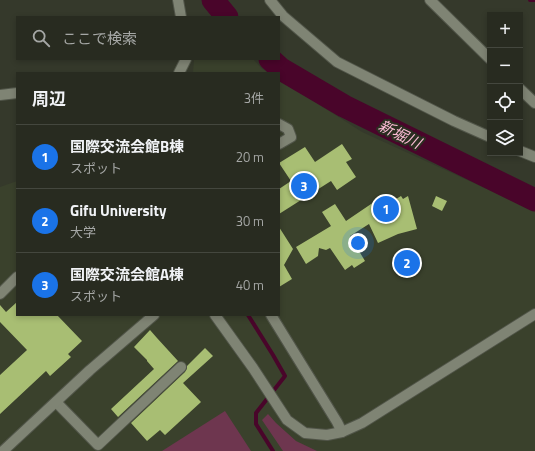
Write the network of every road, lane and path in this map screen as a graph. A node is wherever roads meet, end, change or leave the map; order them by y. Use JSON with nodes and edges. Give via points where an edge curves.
{"nodes":[{"id":1,"x":178,"y":0,"type":"edge"},
{"id":2,"x":270,"y":0,"type":"edge"},
{"id":3,"x":430,"y":0,"type":"edge"},
{"id":4,"x":181,"y":16,"type":"edge"},
{"id":5,"x":487,"y":56,"type":"edge"},
{"id":6,"x":186,"y":60,"type":"edge"},
{"id":7,"x":180,"y":72,"type":"edge"},
{"id":8,"x":523,"y":91,"type":"edge"},
{"id":9,"x":16,"y":93,"type":"edge"},
{"id":10,"x":0,"y":95,"type":"edge"},
{"id":11,"x":535,"y":103,"type":"edge"},
{"id":12,"x":280,"y":125,"type":"edge"},
{"id":13,"x":487,"y":136,"type":"edge"},
{"id":14,"x":280,"y":143,"type":"edge"},
{"id":15,"x":523,"y":152,"type":"edge"},
{"id":16,"x":535,"y":158,"type":"edge"},
{"id":17,"x":16,"y":278,"type":"edge"},
{"id":18,"x":0,"y":294,"type":"edge"},
{"id":19,"x":535,"y":314,"type":"edge"},
{"id":20,"x":153,"y":316,"type":"edge"},
{"id":21,"x":216,"y":316,"type":"edge"},
{"id":22,"x":272,"y":316,"type":"edge"},
{"id":23,"x":181,"y":367,"type":"dead end"},
{"id":24,"x":56,"y":402,"type":"junction"},
{"id":25,"x":342,"y":432,"type":"junction"},
{"id":26,"x":100,"y":448,"type":"edge"},
{"id":27,"x":3,"y":451,"type":"edge"}],
"edges":[{"from":1,"to":4,"type":"street"},
{"from":2,"to":13,"type":"street","via":[[283,16],[337,62]]},
{"from":3,"to":5,"type":"street"},
{"from":6,"to":7,"type":"street"},
{"from":8,"to":11,"type":"street"},
{"from":9,"to":10,"type":"street"},
{"from":12,"to":14,"type":"street","via":[[288,129],[291,136]]},
{"from":15,"to":16,"type":"street"},
{"from":17,"to":18,"type":"street"},
{"from":19,"to":25,"type":"street","via":[[362,423]]},
{"from":20,"to":24,"type":"street"},
{"from":21,"to":25,"type":"street","via":[[287,420],[305,433],[327,435]]},
{"from":22,"to":25,"type":"street"},
{"from":23,"to":26,"type":"street"},
{"from":24,"to":26,"type":"street"},
{"from":24,"to":27,"type":"street"}]}
